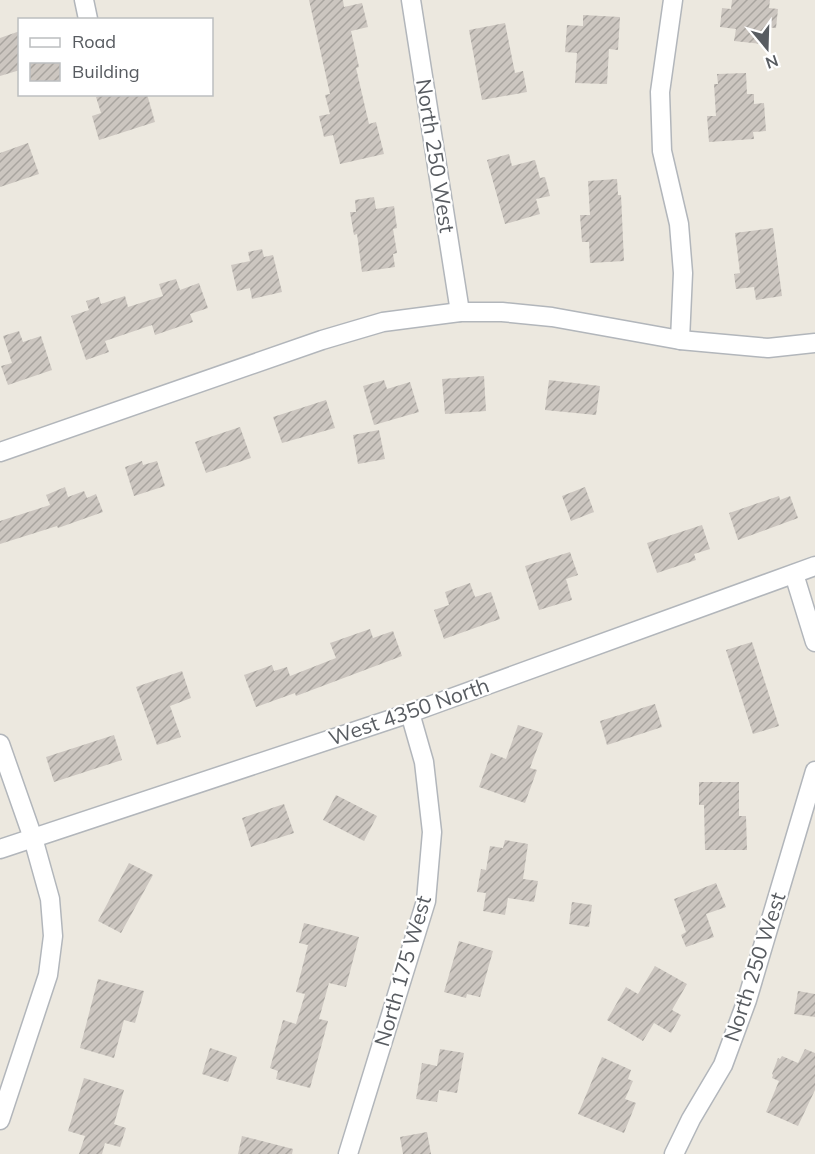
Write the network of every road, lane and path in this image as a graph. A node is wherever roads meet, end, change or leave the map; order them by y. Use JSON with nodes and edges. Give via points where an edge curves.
{"nodes":[{"id":1,"x":84,"y":0,"type":"edge"},
{"id":2,"x":411,"y":0,"type":"edge"},
{"id":3,"x":673,"y":0,"type":"edge"},
{"id":4,"x":88,"y":18,"type":"edge"},
{"id":5,"x":460,"y":312,"type":"junction"},
{"id":6,"x":680,"y":340,"type":"junction"},
{"id":7,"x":815,"y":343,"type":"edge"},
{"id":8,"x":0,"y":452,"type":"edge"},
{"id":9,"x":815,"y":566,"type":"edge"},
{"id":10,"x":794,"y":574,"type":"junction"},
{"id":11,"x":815,"y":642,"type":"edge"},
{"id":12,"x":410,"y":713,"type":"junction"},
{"id":13,"x":0,"y":744,"type":"edge"},
{"id":14,"x":815,"y":771,"type":"edge"},
{"id":15,"x":33,"y":837,"type":"junction"},
{"id":16,"x":0,"y":849,"type":"edge"},
{"id":17,"x":0,"y":1120,"type":"edge"},
{"id":18,"x":348,"y":1154,"type":"edge"},
{"id":19,"x":674,"y":1154,"type":"edge"}],
"edges":[{"from":1,"to":4,"type":"street"},
{"from":2,"to":5,"type":"street","name":"North 250 West"},
{"from":3,"to":6,"type":"street","via":[[660,92],[662,151],[679,224],[683,273]]},
{"from":5,"to":6,"type":"street","via":[[552,317]]},
{"from":5,"to":8,"type":"street","via":[[383,322],[322,340]]},
{"from":6,"to":7,"type":"street","via":[[768,348]]},
{"from":9,"to":10,"type":"street","name":"West 4350 North"},
{"from":10,"to":11,"type":"street"},
{"from":10,"to":12,"type":"street","name":"West 4350 North"},
{"from":12,"to":15,"type":"street","name":"West 4350 North"},
{"from":12,"to":18,"type":"street","name":"North 175 West","via":[[424,762],[432,832],[426,901]]},
{"from":13,"to":15,"type":"street"},
{"from":14,"to":19,"type":"street","name":"North 250 West","via":[[747,1000],[723,1065]]},
{"from":15,"to":16,"type":"street","name":"West 4350 North"},
{"from":15,"to":17,"type":"street","via":[[50,899],[53,936],[48,975]]}]}
